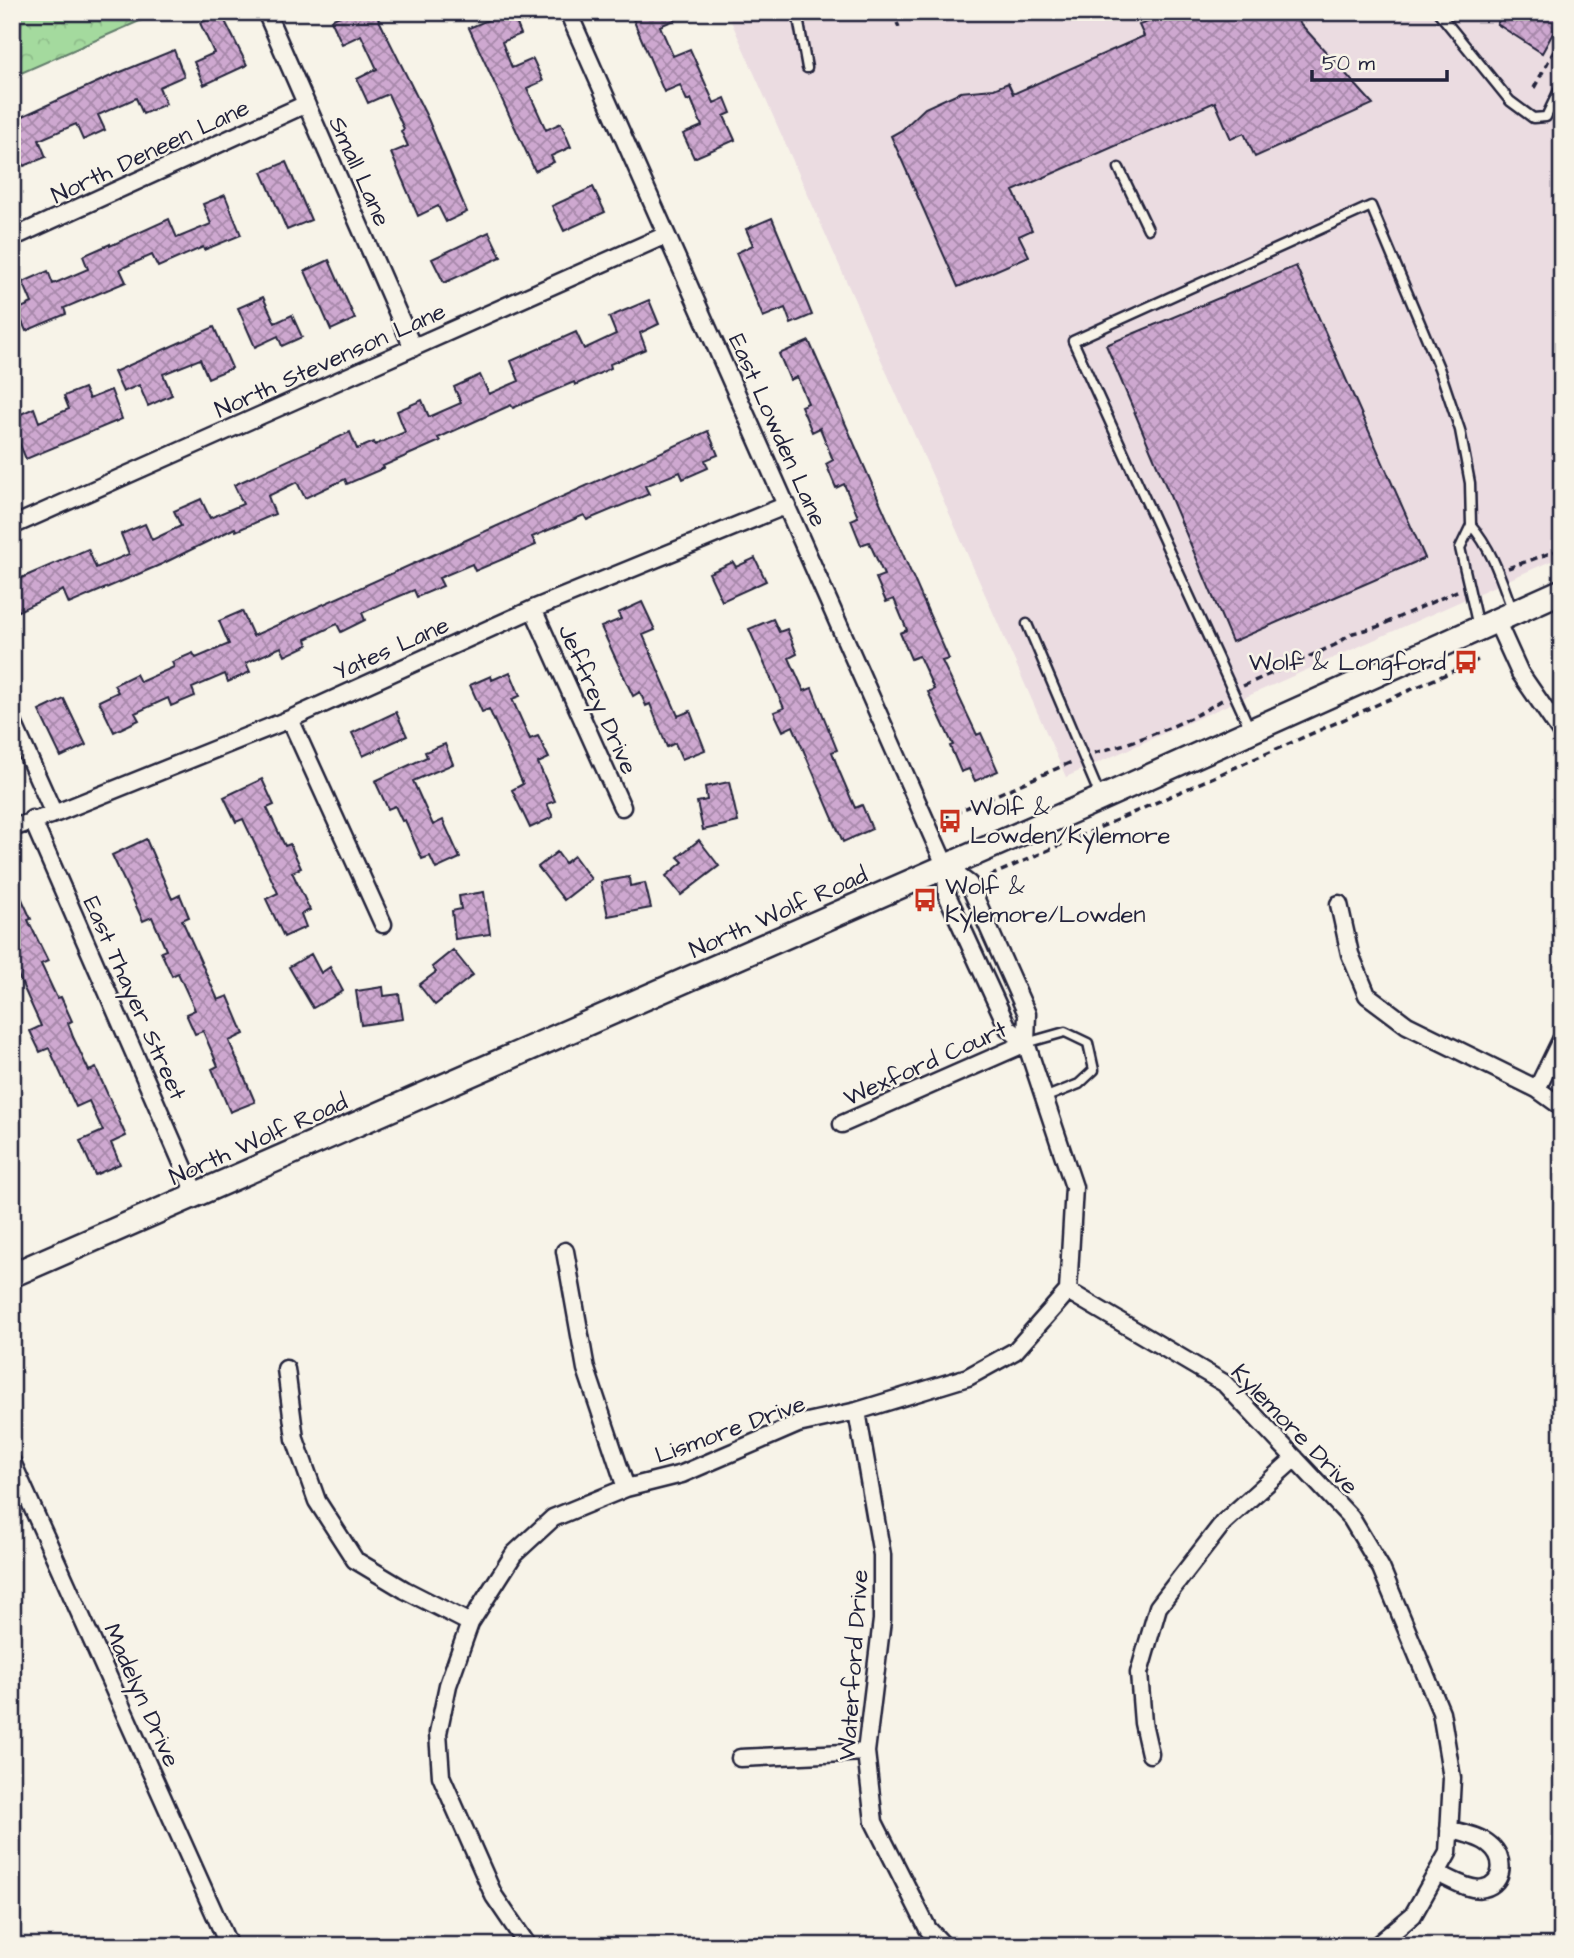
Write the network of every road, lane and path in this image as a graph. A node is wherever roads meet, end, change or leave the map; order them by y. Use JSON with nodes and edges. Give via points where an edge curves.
{"nodes":[{"id":1,"x":266,"y":12,"type":"edge"},
{"id":2,"x":568,"y":12,"type":"edge"},
{"id":3,"x":797,"y":12,"type":"edge"},
{"id":4,"x":892,"y":12,"type":"edge"},
{"id":5,"x":1437,"y":12,"type":"edge"},
{"id":6,"x":899,"y":27,"type":"dead end"},
{"id":7,"x":1562,"y":36,"type":"edge"},
{"id":8,"x":807,"y":68,"type":"dead end"},
{"id":9,"x":1562,"y":84,"type":"edge"},
{"id":10,"x":1534,"y":88,"type":"dead end"},
{"id":11,"x":306,"y":104,"type":"junction"},
{"id":12,"x":1119,"y":168,"type":"dead end"},
{"id":13,"x":1148,"y":229,"type":"dead end"},
{"id":14,"x":666,"y":235,"type":"junction"},
{"id":15,"x":12,"y":238,"type":"edge"},
{"id":16,"x":412,"y":348,"type":"junction"},
{"id":17,"x":787,"y":505,"type":"junction"},
{"id":18,"x":1471,"y":525,"type":"junction"},
{"id":19,"x":12,"y":526,"type":"edge"},
{"id":20,"x":1562,"y":549,"type":"edge"},
{"id":21,"x":1499,"y":572,"type":"junction"},
{"id":22,"x":1468,"y":586,"type":"junction"},
{"id":23,"x":1562,"y":591,"type":"edge"},
{"id":24,"x":533,"y":609,"type":"junction"},
{"id":25,"x":1496,"y":620,"type":"junction"},
{"id":26,"x":1027,"y":624,"type":"dead end"},
{"id":27,"x":1478,"y":660,"type":"dead end"},
{"id":28,"x":1233,"y":692,"type":"junction"},
{"id":29,"x":290,"y":719,"type":"junction"},
{"id":30,"x":12,"y":720,"type":"edge"},
{"id":31,"x":1251,"y":732,"type":"junction"},
{"id":32,"x":1562,"y":734,"type":"edge"},
{"id":33,"x":1084,"y":757,"type":"junction"},
{"id":34,"x":1101,"y":799,"type":"junction"},
{"id":35,"x":622,"y":807,"type":"dead end"},
{"id":36,"x":54,"y":814,"type":"junction"},
{"id":37,"x":32,"y":819,"type":"junction"},
{"id":38,"x":942,"y":819,"type":"dead end"},
{"id":39,"x":12,"y":828,"type":"edge"},
{"id":40,"x":946,"y":867,"type":"junction"},
{"id":41,"x":990,"y":876,"type":"dead end"},
{"id":42,"x":1339,"y":904,"type":"dead end"},
{"id":43,"x":383,"y":924,"type":"dead end"},
{"id":44,"x":1562,"y":1038,"type":"edge"},
{"id":45,"x":1027,"y":1043,"type":"junction"},
{"id":46,"x":1537,"y":1089,"type":"junction"},
{"id":47,"x":1044,"y":1098,"type":"junction"},
{"id":48,"x":1562,"y":1107,"type":"edge"},
{"id":49,"x":842,"y":1124,"type":"dead end"},
{"id":50,"x":196,"y":1195,"type":"junction"},
{"id":51,"x":565,"y":1251,"type":"dead end"},
{"id":52,"x":12,"y":1275,"type":"edge"},
{"id":53,"x":1068,"y":1291,"type":"junction"},
{"id":54,"x":286,"y":1370,"type":"dead end"},
{"id":55,"x":857,"y":1411,"type":"junction"},
{"id":56,"x":1295,"y":1458,"type":"junction"},
{"id":57,"x":13,"y":1462,"type":"edge"},
{"id":58,"x":626,"y":1488,"type":"junction"},
{"id":59,"x":470,"y":1623,"type":"junction"},
{"id":60,"x":866,"y":1752,"type":"junction"},
{"id":61,"x":1150,"y":1754,"type":"dead end"},
{"id":62,"x":740,"y":1758,"type":"dead end"},
{"id":63,"x":1449,"y":1829,"type":"junction"},
{"id":64,"x":1437,"y":1873,"type":"junction"},
{"id":65,"x":229,"y":1946,"type":"edge"},
{"id":66,"x":528,"y":1946,"type":"edge"},
{"id":67,"x":944,"y":1946,"type":"edge"},
{"id":68,"x":1376,"y":1946,"type":"edge"}],
"edges":[{"from":1,"to":11,"type":"street","name":"Small Lane"},
{"from":2,"to":14,"type":"street","name":"East Lowden Lane"},
{"from":3,"to":8,"type":"lane"},
{"from":4,"to":6,"type":"path"},
{"from":5,"to":9,"type":"lane","via":[[1510,101],[1533,118],[1546,117]]},
{"from":7,"to":10,"type":"path"},
{"from":11,"to":15,"type":"street","name":"North Deneen Lane"},
{"from":11,"to":16,"type":"street","name":"Small Lane"},
{"from":12,"to":13,"type":"lane"},
{"from":14,"to":16,"type":"street","name":"North Stevenson Lane"},
{"from":14,"to":17,"type":"street","name":"East Lowden Lane"},
{"from":16,"to":19,"type":"street","name":"North Stevenson Lane"},
{"from":17,"to":24,"type":"street","name":"Yates Lane"},
{"from":17,"to":40,"type":"street","name":"East Lowden Lane"},
{"from":18,"to":21,"type":"lane"},
{"from":18,"to":22,"type":"lane","via":[[1460,548]]},
{"from":18,"to":28,"type":"lane","via":[[1470,483],[1460,430],[1371,206],[1073,341]]},
{"from":20,"to":21,"type":"path"},
{"from":21,"to":25,"type":"lane"},
{"from":22,"to":25,"type":"lane"},
{"from":22,"to":28,"type":"path","via":[[1353,633]]},
{"from":23,"to":25,"type":"main road","name":"North Wolf Road"},
{"from":24,"to":29,"type":"street","name":"Yates Lane"},
{"from":24,"to":35,"type":"street","name":"Jeffrey Drive"},
{"from":25,"to":31,"type":"main road","name":"North Wolf Road"},
{"from":25,"to":32,"type":"street","via":[[1520,673]]},
{"from":26,"to":33,"type":"lane"},
{"from":27,"to":41,"type":"path"},
{"from":28,"to":31,"type":"lane"},
{"from":28,"to":33,"type":"path","via":[[1132,743]]},
{"from":29,"to":36,"type":"street","name":"Yates Lane"},
{"from":29,"to":43,"type":"street"},
{"from":30,"to":36,"type":"street"},
{"from":31,"to":34,"type":"main road","name":"North Wolf Road"},
{"from":33,"to":34,"type":"lane"},
{"from":33,"to":38,"type":"path"},
{"from":34,"to":40,"type":"main road","name":"North Wolf Road"},
{"from":36,"to":37,"type":"street","name":"Yates Lane"},
{"from":37,"to":39,"type":"street","name":"Yates Lane"},
{"from":37,"to":50,"type":"street","name":"East Thayer Street"},
{"from":40,"to":45,"type":"street","via":[[947,895],[1008,1028]]},
{"from":40,"to":45,"type":"street","via":[[969,884],[1027,1014]]},
{"from":40,"to":50,"type":"main road","name":"North Wolf Road"},
{"from":42,"to":46,"type":"street","via":[[1350,954],[1367,995],[1407,1025]]},
{"from":44,"to":46,"type":"street"},
{"from":45,"to":47,"type":"street"},
{"from":45,"to":47,"type":"lane","via":[[1065,1032],[1087,1043],[1094,1070],[1079,1084]]},
{"from":45,"to":49,"type":"street","name":"Wexford Court"},
{"from":46,"to":48,"type":"street"},
{"from":47,"to":53,"type":"street","via":[[1074,1186]]},
{"from":50,"to":52,"type":"main road","name":"North Wolf Road"},
{"from":51,"to":58,"type":"street","via":[[586,1369]]},
{"from":53,"to":55,"type":"street","name":"Lismore Drive","via":[[1015,1351],[968,1377]]},
{"from":53,"to":56,"type":"street","name":"Kylemore Drive","via":[[1224,1383]]},
{"from":54,"to":59,"type":"street","via":[[295,1439],[317,1501],[355,1560]]},
{"from":55,"to":58,"type":"street","name":"Lismore Drive","via":[[798,1424],[682,1475]]},
{"from":55,"to":60,"type":"street","name":"Waterford Drive","via":[[883,1555],[882,1620]]},
{"from":56,"to":61,"type":"street","via":[[1223,1523],[1158,1607],[1139,1673]]},
{"from":56,"to":63,"type":"street","name":"Kylemore Drive","via":[[1350,1518],[1386,1580],[1441,1712],[1452,1778]]},
{"from":57,"to":65,"type":"street","name":"Madelyn Drive"},
{"from":58,"to":59,"type":"street","name":"Lismore Drive","via":[[552,1518],[514,1554]]},
{"from":59,"to":66,"type":"street","name":"Lismore Drive","via":[[448,1685],[438,1733],[441,1776],[494,1896]]},
{"from":60,"to":62,"type":"street"},
{"from":60,"to":67,"type":"street","name":"Waterford Drive","via":[[874,1822],[928,1929]]},
{"from":63,"to":64,"type":"street","name":"Kylemore Drive","via":[[1448,1853]]},
{"from":63,"to":64,"type":"street","via":[[1489,1843],[1499,1854],[1500,1874],[1482,1889]]},
{"from":64,"to":68,"type":"street","name":"Kylemore Drive","via":[[1413,1915]]}]}
